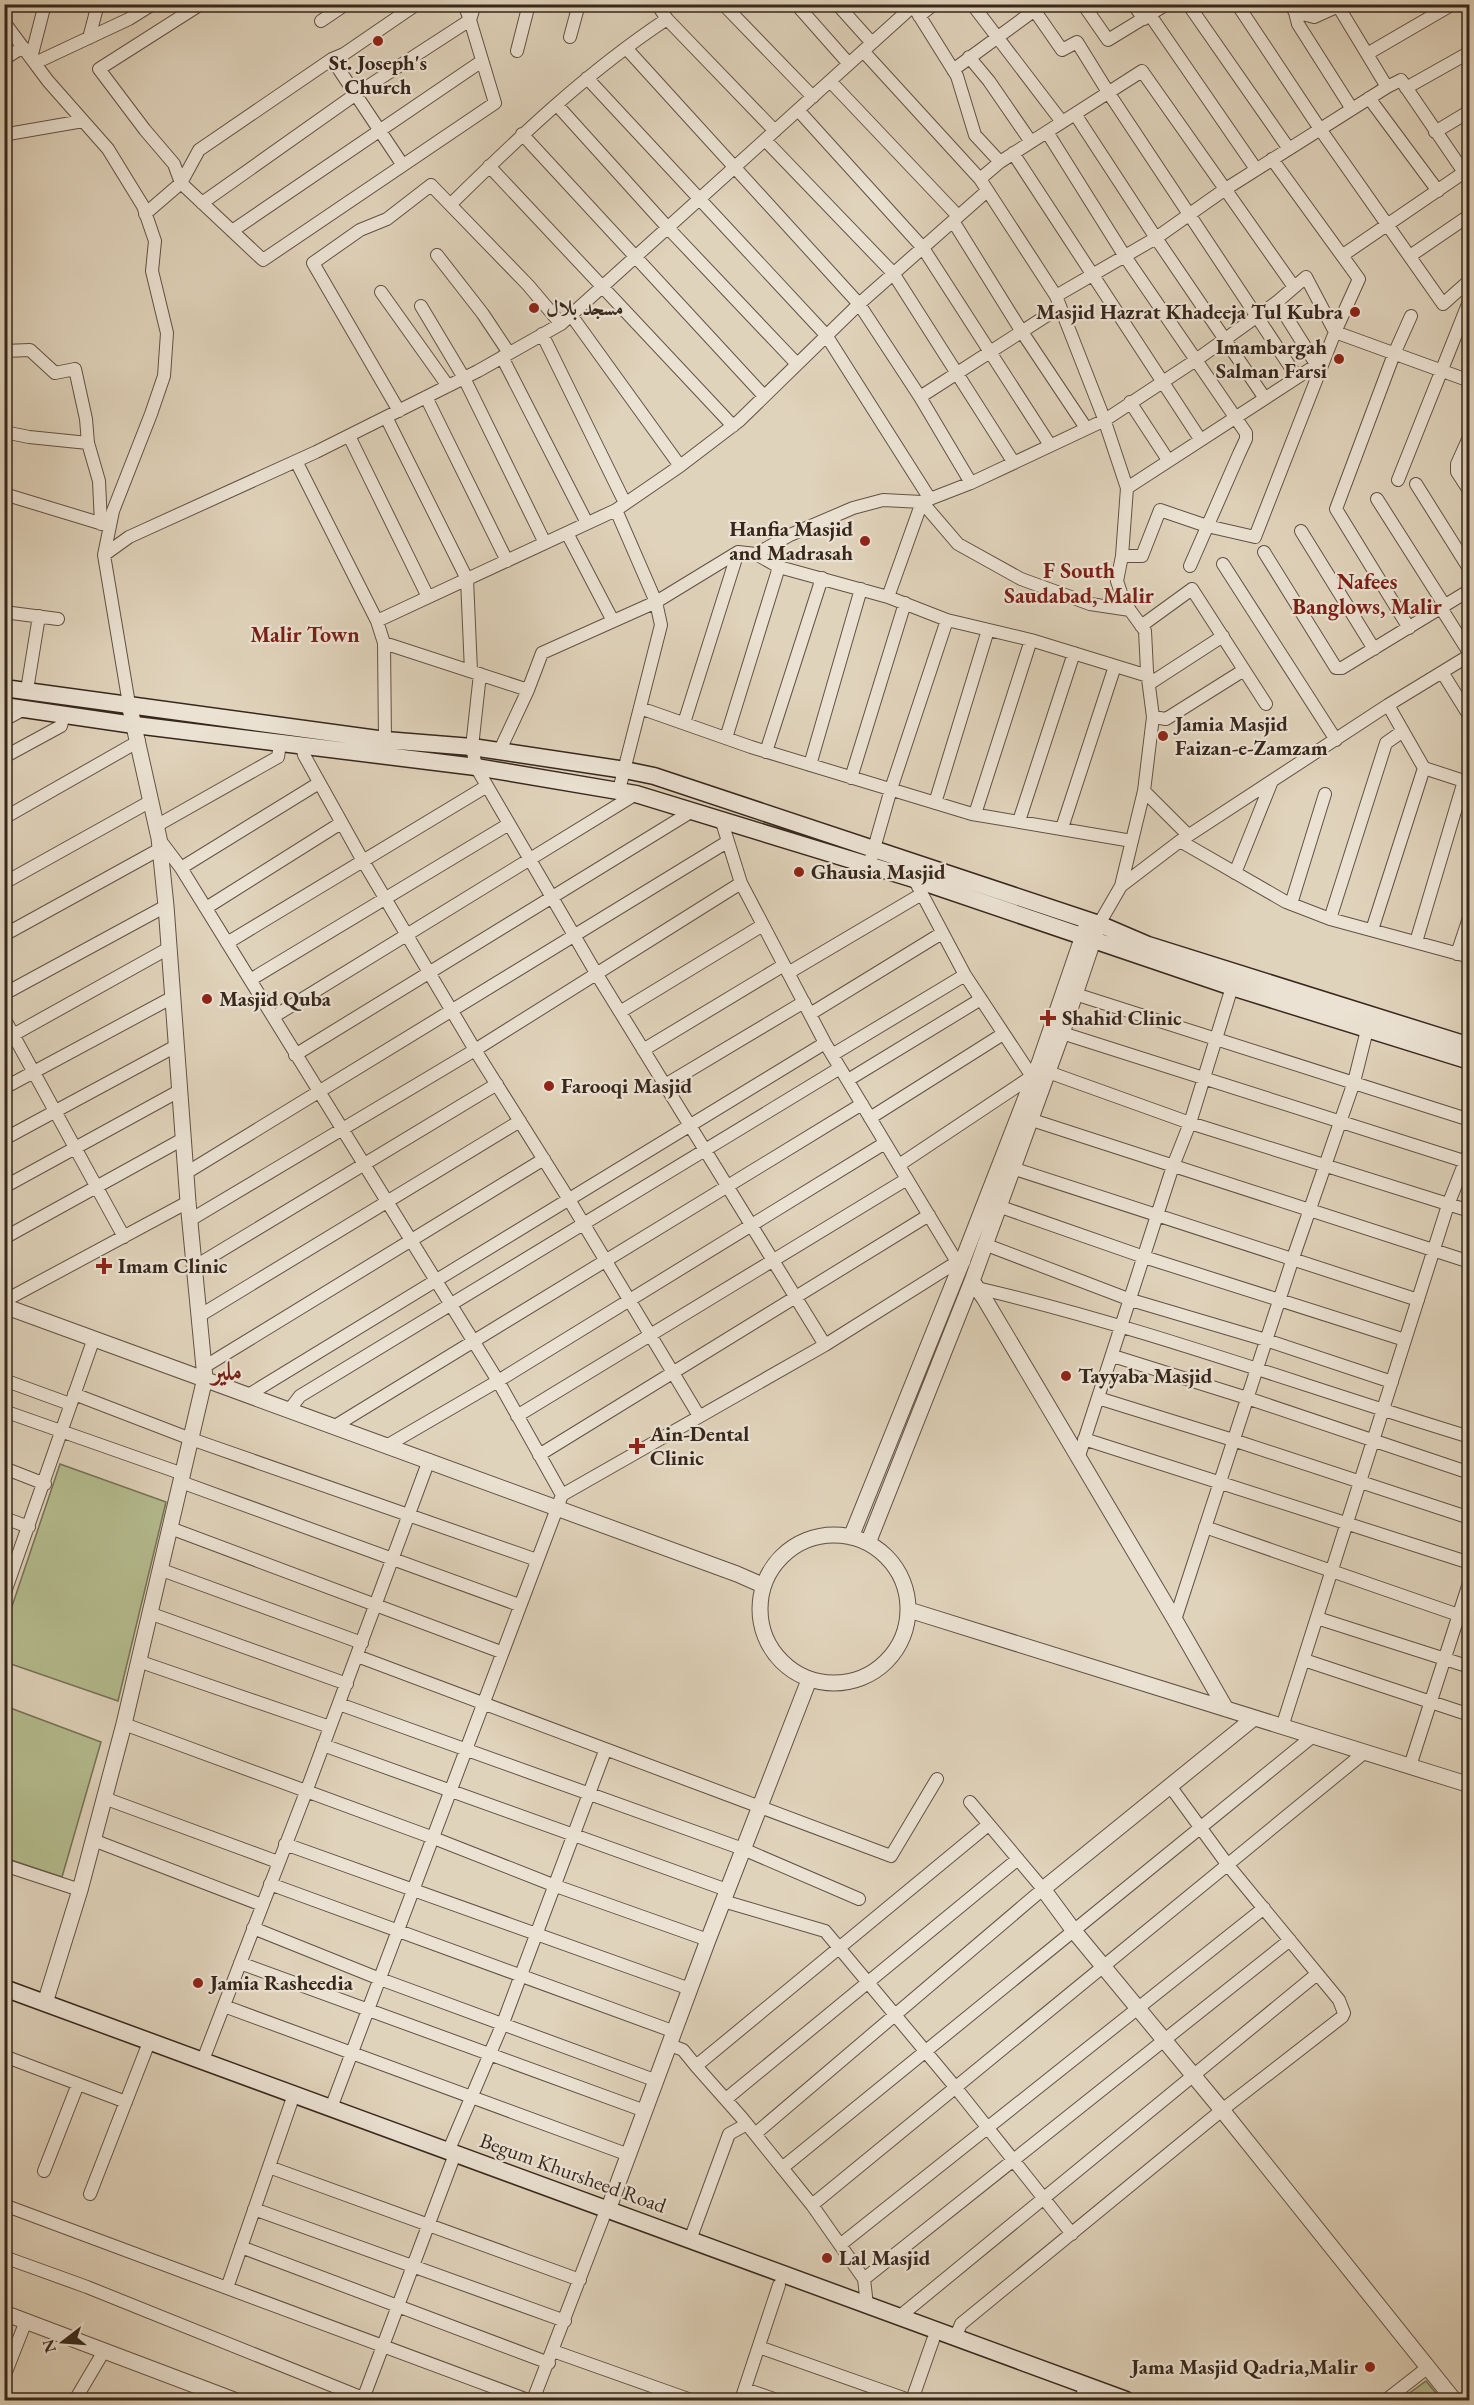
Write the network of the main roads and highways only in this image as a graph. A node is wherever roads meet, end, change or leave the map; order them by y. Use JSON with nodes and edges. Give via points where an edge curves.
{"nodes":[{"id":1,"x":4,"y":688,"type":"edge"},
{"id":2,"x":4,"y":706,"type":"edge"},
{"id":3,"x":1091,"y":929,"type":"junction"},
{"id":4,"x":1369,"y":1022,"type":"junction"},
{"id":5,"x":1470,"y":1046,"type":"edge"},
{"id":6,"x":1470,"y":1061,"type":"edge"},
{"id":7,"x":4,"y":1988,"type":"edge"},
{"id":8,"x":4,"y":1998,"type":"edge"},
{"id":9,"x":192,"y":2060,"type":"junction"},
{"id":10,"x":389,"y":2134,"type":"junction"},
{"id":11,"x":605,"y":2214,"type":"junction"},
{"id":12,"x":1086,"y":2399,"type":"edge"},
{"id":13,"x":1126,"y":2400,"type":"edge"}],
"edges":[{"from":1,"to":3,"type":"main road","via":[[386,740],[472,747],[654,776],[874,849]]},
{"from":2,"to":3,"type":"main road","via":[[476,767],[628,792],[869,866],[917,887]]},
{"from":3,"to":4,"type":"main road"},
{"from":3,"to":4,"type":"main road","via":[[1232,987]]},
{"from":4,"to":5,"type":"main road"},
{"from":4,"to":6,"type":"main road"},
{"from":7,"to":9,"type":"main road","name":"Begum Khursheed Road"},
{"from":8,"to":9,"type":"main road","name":"Begum Khursheed Road","via":[[146,2050]]},
{"from":9,"to":10,"type":"main road","name":"Begum Khursheed Road","via":[[331,2108]]},
{"from":9,"to":10,"type":"main road","name":"Begum Khursheed Road","via":[[291,2103]]},
{"from":10,"to":11,"type":"main road","name":"Begum Khursheed Road"},
{"from":11,"to":12,"type":"main road","name":"Begum Khursheed Road","via":[[779,2285]]},
{"from":11,"to":13,"type":"main road","name":"Begum Khursheed Road","via":[[690,2240]]}]}
